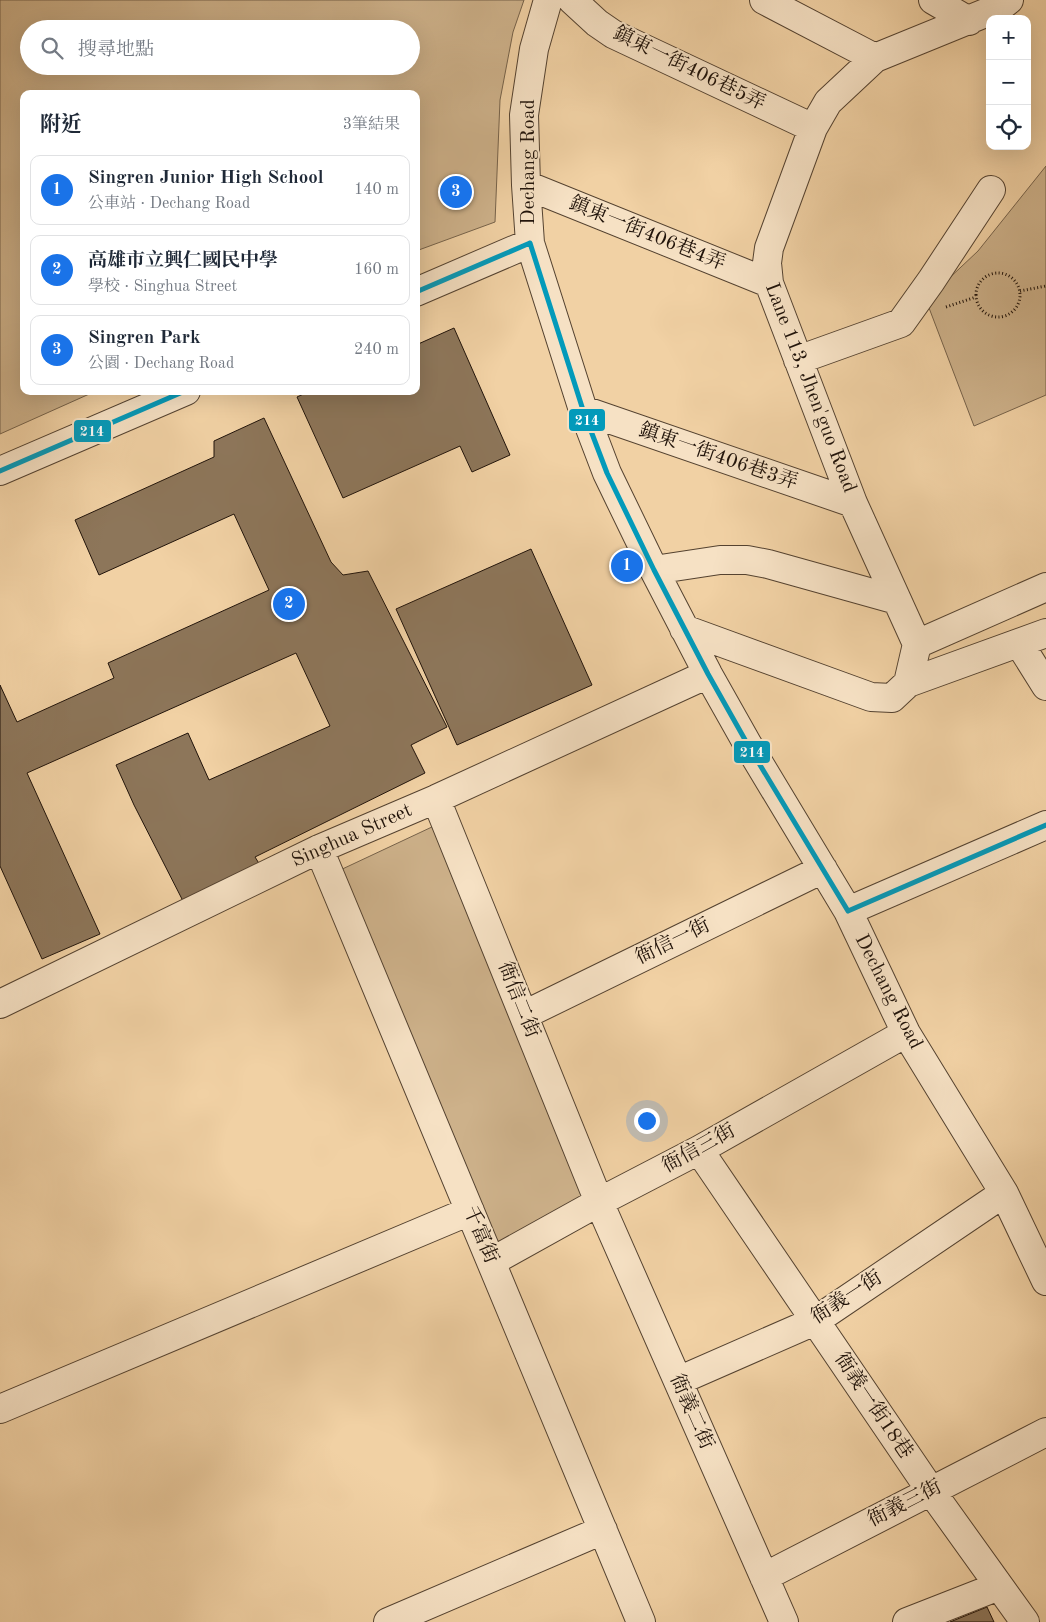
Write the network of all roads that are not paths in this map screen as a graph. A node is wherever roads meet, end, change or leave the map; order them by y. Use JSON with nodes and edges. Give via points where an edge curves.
{"nodes":[{"id":1,"x":548,"y":0,"type":"edge"},
{"id":2,"x":572,"y":0,"type":"edge"},
{"id":3,"x":764,"y":0,"type":"edge"},
{"id":4,"x":933,"y":0,"type":"edge"},
{"id":5,"x":1009,"y":0,"type":"edge"},
{"id":6,"x":969,"y":20,"type":"junction"},
{"id":7,"x":875,"y":58,"type":"junction"},
{"id":8,"x":813,"y":128,"type":"junction"},
{"id":9,"x":526,"y":185,"type":"junction"},
{"id":10,"x":991,"y":190,"type":"dead end"},
{"id":11,"x":530,"y":243,"type":"junction"},
{"id":12,"x":768,"y":283,"type":"junction"},
{"id":13,"x":420,"y":290,"type":"edge"},
{"id":14,"x":798,"y":360,"type":"junction"},
{"id":15,"x":177,"y":395,"type":"edge"},
{"id":16,"x":582,"y":410,"type":"junction"},
{"id":17,"x":0,"y":471,"type":"edge"},
{"id":18,"x":854,"y":503,"type":"junction"},
{"id":19,"x":654,"y":570,"type":"junction"},
{"id":20,"x":1046,"y":587,"type":"edge"},
{"id":21,"x":897,"y":600,"type":"junction"},
{"id":22,"x":684,"y":629,"type":"junction"},
{"id":23,"x":1046,"y":633,"type":"edge"},
{"id":24,"x":1019,"y":643,"type":"junction"},
{"id":25,"x":917,"y":644,"type":"junction"},
{"id":26,"x":708,"y":674,"type":"junction"},
{"id":27,"x":908,"y":683,"type":"junction"},
{"id":28,"x":1046,"y":686,"type":"edge"},
{"id":29,"x":436,"y":798,"type":"junction"},
{"id":30,"x":1046,"y":825,"type":"edge"},
{"id":31,"x":319,"y":849,"type":"junction"},
{"id":32,"x":822,"y":869,"type":"junction"},
{"id":33,"x":848,"y":911,"type":"junction"},
{"id":34,"x":0,"y":1004,"type":"edge"},
{"id":35,"x":524,"y":1015,"type":"junction"},
{"id":36,"x":906,"y":1033,"type":"junction"},
{"id":37,"x":699,"y":1150,"type":"junction"},
{"id":38,"x":1004,"y":1193,"type":"junction"},
{"id":39,"x":599,"y":1202,"type":"junction"},
{"id":40,"x":470,"y":1211,"type":"junction"},
{"id":41,"x":491,"y":1262,"type":"junction"},
{"id":42,"x":1046,"y":1281,"type":"edge"},
{"id":43,"x":815,"y":1321,"type":"junction"},
{"id":44,"x":678,"y":1381,"type":"junction"},
{"id":45,"x":0,"y":1409,"type":"edge"},
{"id":46,"x":1046,"y":1432,"type":"edge"},
{"id":47,"x":931,"y":1491,"type":"junction"},
{"id":48,"x":603,"y":1530,"type":"junction"},
{"id":49,"x":764,"y":1577,"type":"junction"},
{"id":50,"x":999,"y":1586,"type":"junction"},
{"id":51,"x":388,"y":1622,"type":"edge"},
{"id":52,"x":641,"y":1622,"type":"edge"},
{"id":53,"x":784,"y":1622,"type":"edge"},
{"id":54,"x":907,"y":1622,"type":"edge"},
{"id":55,"x":1025,"y":1622,"type":"edge"}],
"edges":[{"from":1,"to":9,"type":"street","name":"Dechang Road","via":[[534,48],[524,115]]},
{"from":2,"to":8,"type":"street","name":"鎮東一街406巷5弄","via":[[614,34]]},
{"from":3,"to":7,"type":"street"},
{"from":4,"to":6,"type":"street"},
{"from":5,"to":6,"type":"street","name":"Lane 113, Jhen'guo Road"},
{"from":6,"to":7,"type":"street","name":"Lane 113, Jhen'guo Road"},
{"from":7,"to":8,"type":"street","name":"Lane 113, Jhen'guo Road","via":[[828,102]]},
{"from":8,"to":12,"type":"street","name":"Lane 113, Jhen'guo Road","via":[[768,248]]},
{"from":9,"to":11,"type":"street","name":"Dechang Road"},
{"from":9,"to":12,"type":"street","name":"鎮東一街406巷4弄"},
{"from":10,"to":14,"type":"street","via":[[901,323]]},
{"from":11,"to":13,"type":"street"},
{"from":11,"to":16,"type":"street","name":"Dechang Road"},
{"from":12,"to":14,"type":"street","name":"Lane 113, Jhen'guo Road"},
{"from":14,"to":18,"type":"street","name":"Lane 113, Jhen'guo Road"},
{"from":15,"to":17,"type":"street"},
{"from":16,"to":18,"type":"street","name":"鎮東一街406巷3弄"},
{"from":16,"to":19,"type":"street","name":"Dechang Road","via":[[607,473]]},
{"from":18,"to":21,"type":"street","name":"Lane 113, Jhen'guo Road"},
{"from":19,"to":21,"type":"street","via":[[720,560],[747,560]]},
{"from":19,"to":22,"type":"street","name":"Dechang Road"},
{"from":20,"to":25,"type":"street"},
{"from":21,"to":25,"type":"street","name":"Lane 113, Jhen'guo Road"},
{"from":22,"to":26,"type":"street","name":"Dechang Road"},
{"from":22,"to":27,"type":"street","via":[[871,697],[892,698]]},
{"from":23,"to":24,"type":"street"},
{"from":24,"to":27,"type":"street"},
{"from":24,"to":28,"type":"street"},
{"from":25,"to":27,"type":"street"},
{"from":26,"to":29,"type":"street","name":"Singhua Street"},
{"from":26,"to":32,"type":"street","name":"Dechang Road"},
{"from":29,"to":31,"type":"street","name":"Singhua Street"},
{"from":29,"to":35,"type":"street","name":"衙信二街"},
{"from":30,"to":33,"type":"street"},
{"from":31,"to":34,"type":"street","name":"Singhua Street"},
{"from":31,"to":40,"type":"street","name":"千富街"},
{"from":32,"to":33,"type":"street","name":"Dechang Road"},
{"from":32,"to":35,"type":"street","name":"衙信一街"},
{"from":33,"to":36,"type":"street","name":"Dechang Road"},
{"from":35,"to":39,"type":"street","name":"衙信二街"},
{"from":36,"to":37,"type":"street","name":"衙信三街"},
{"from":36,"to":38,"type":"street","name":"Dechang Road"},
{"from":37,"to":39,"type":"street","name":"衙信三街"},
{"from":37,"to":43,"type":"street","name":"衙義一街18巷"},
{"from":38,"to":42,"type":"street","name":"Dechang Road"},
{"from":38,"to":43,"type":"street","name":"衙義一街"},
{"from":39,"to":41,"type":"street","name":"衙信三街"},
{"from":39,"to":44,"type":"street","name":"衙義二街"},
{"from":40,"to":41,"type":"street","name":"千富街"},
{"from":40,"to":45,"type":"street"},
{"from":41,"to":48,"type":"street","name":"千富街"},
{"from":43,"to":44,"type":"street","name":"衙義一街"},
{"from":43,"to":47,"type":"street","name":"衙義一街18巷"},
{"from":44,"to":49,"type":"street","name":"衙義二街"},
{"from":46,"to":47,"type":"street","name":"衙義三街"},
{"from":47,"to":49,"type":"street","name":"衙義三街"},
{"from":47,"to":50,"type":"street","name":"衙義一街18巷"},
{"from":48,"to":51,"type":"street"},
{"from":48,"to":52,"type":"street","name":"千富街"},
{"from":49,"to":53,"type":"street","name":"衙義二街"},
{"from":50,"to":54,"type":"street"},
{"from":50,"to":55,"type":"street","name":"衙義一街18巷"}]}
